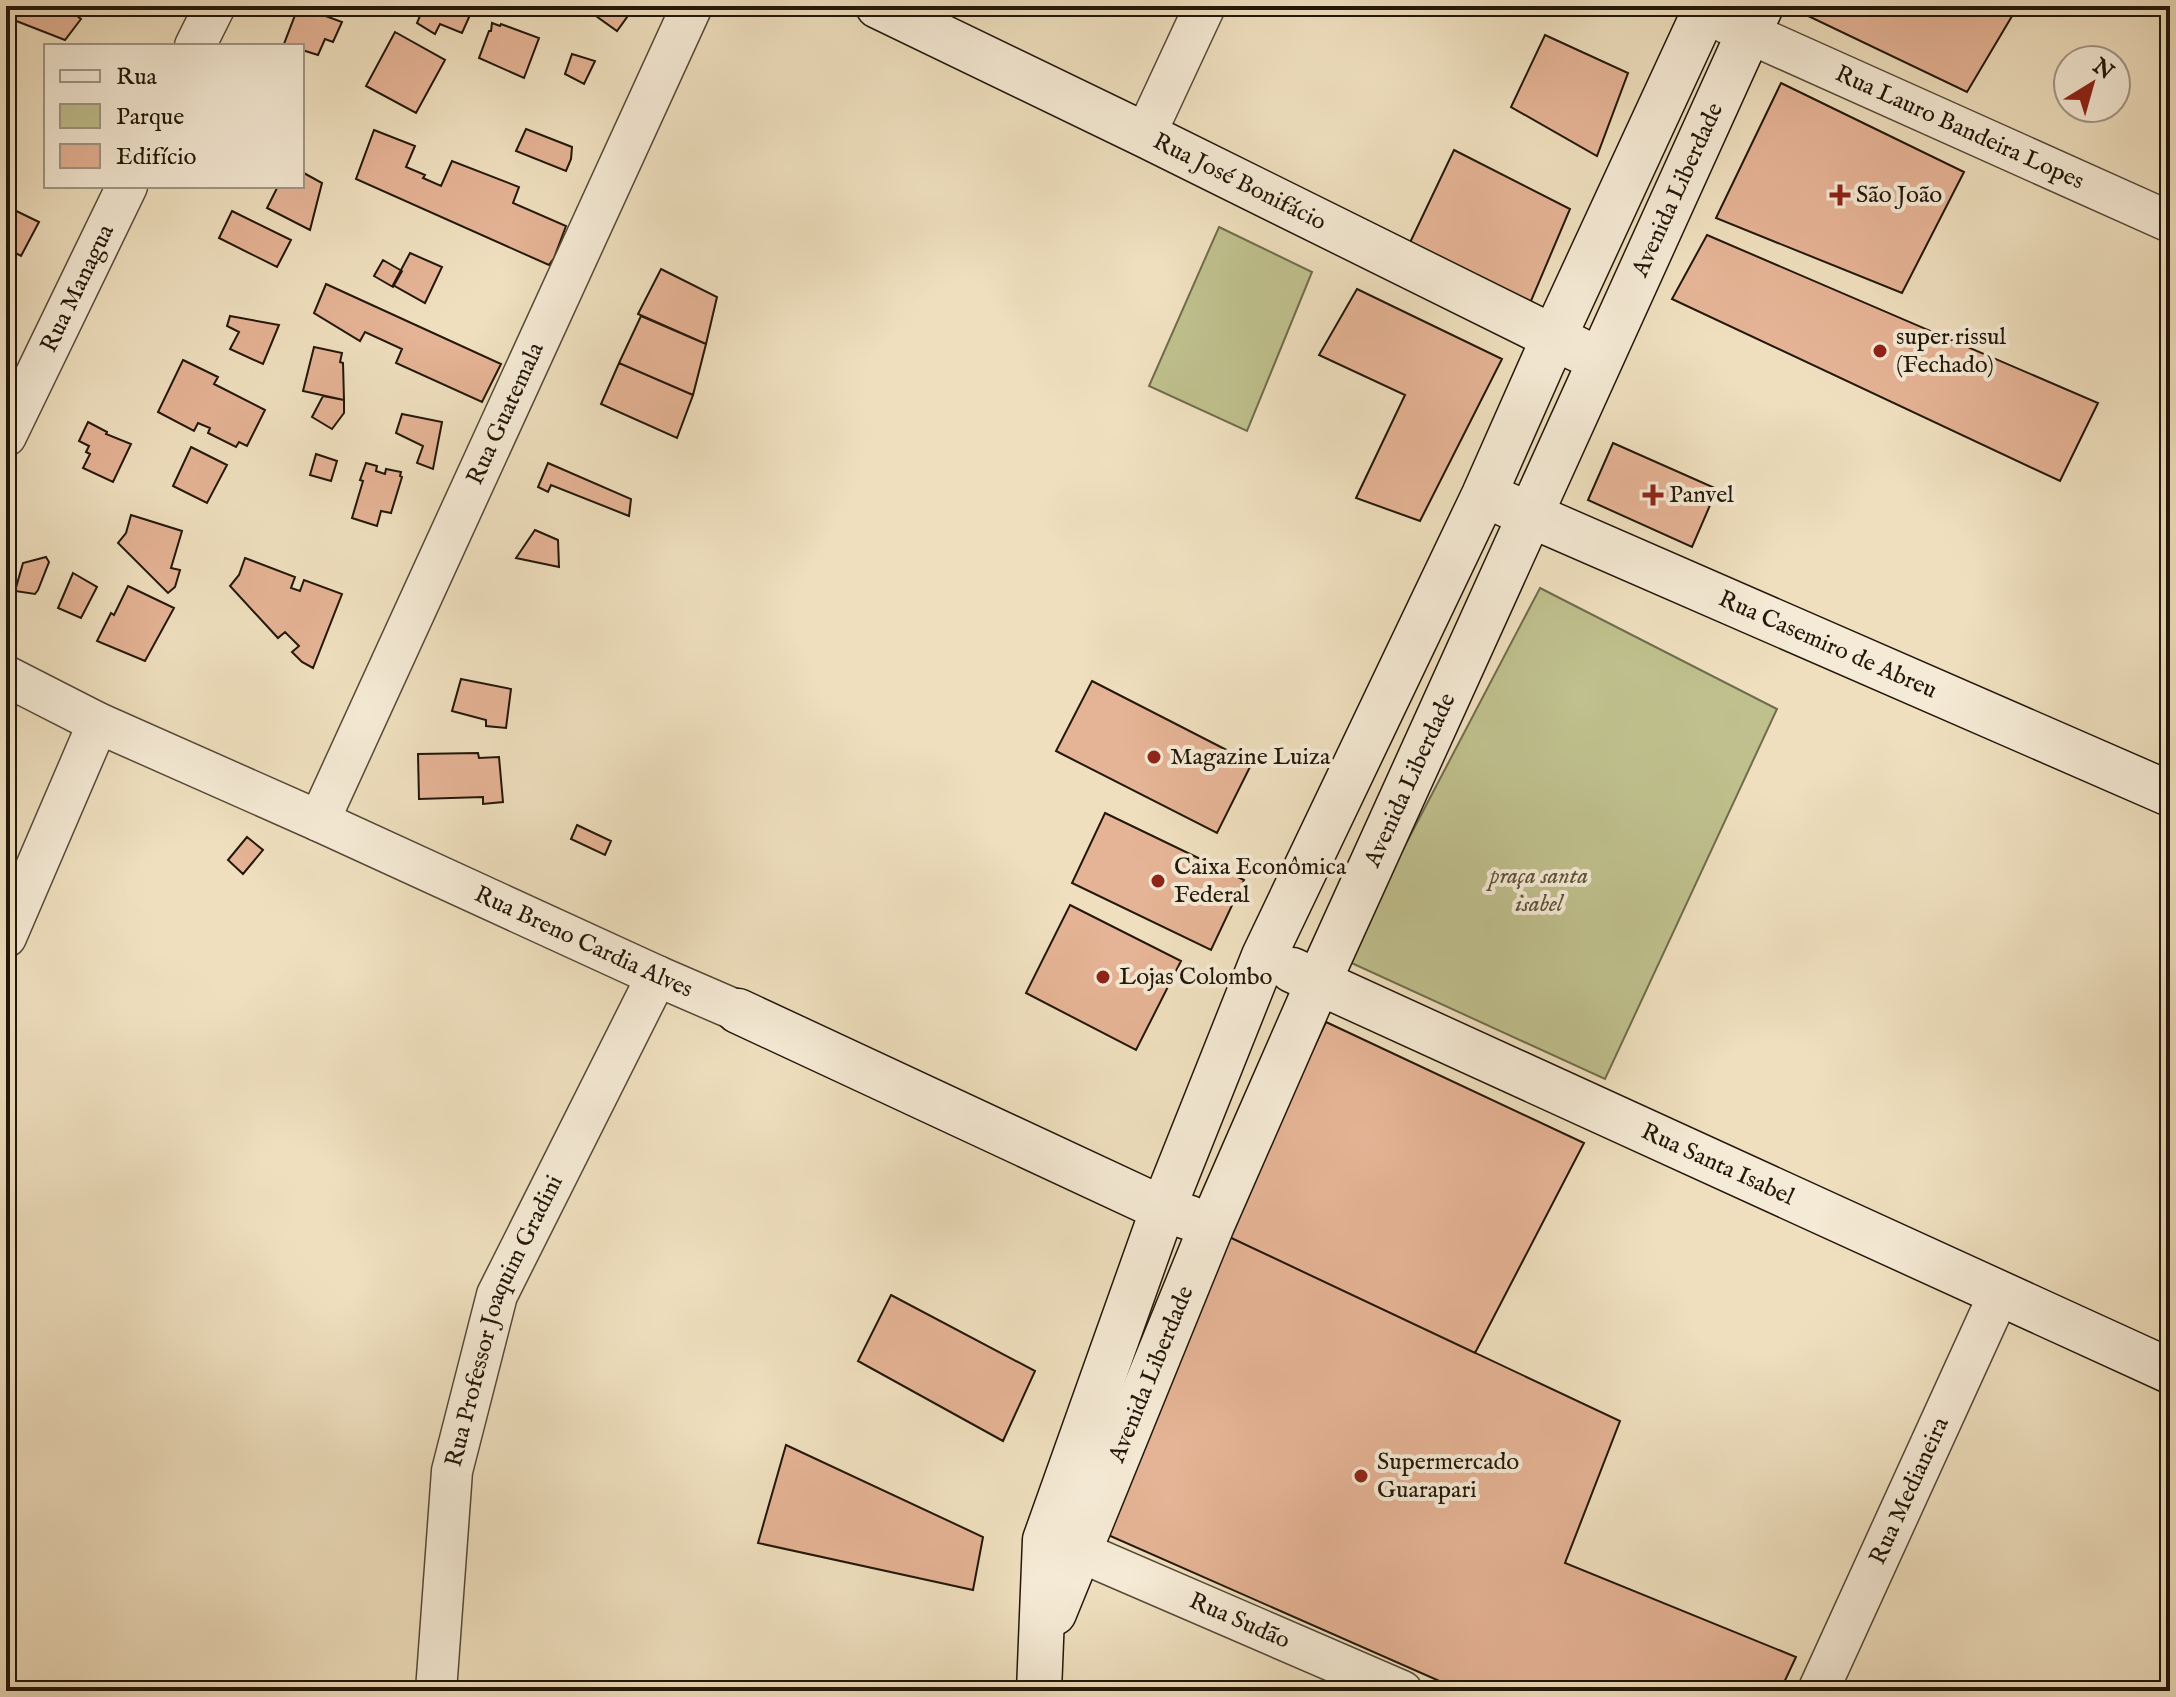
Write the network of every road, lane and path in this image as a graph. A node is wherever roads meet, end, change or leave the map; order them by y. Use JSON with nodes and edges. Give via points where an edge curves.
{"nodes":[{"id":1,"x":215,"y":6,"type":"edge"},
{"id":2,"x":692,"y":6,"type":"edge"},
{"id":3,"x":878,"y":6,"type":"edge"},
{"id":4,"x":1205,"y":6,"type":"edge"},
{"id":5,"x":1705,"y":10,"type":"edge"},
{"id":6,"x":1754,"y":19,"type":"edge"},
{"id":7,"x":196,"y":44,"type":"edge"},
{"id":8,"x":1145,"y":135,"type":"junction"},
{"id":9,"x":126,"y":188,"type":"edge"},
{"id":10,"x":2170,"y":222,"type":"edge"},
{"id":11,"x":1554,"y":337,"type":"junction"},
{"id":12,"x":1600,"y":361,"type":"junction"},
{"id":13,"x":6,"y":436,"type":"edge"},
{"id":14,"x":1484,"y":495,"type":"junction"},
{"id":15,"x":1530,"y":513,"type":"junction"},
{"id":16,"x":6,"y":676,"type":"edge"},
{"id":17,"x":98,"y":723,"type":"junction"},
{"id":18,"x":2170,"y":794,"type":"edge"},
{"id":19,"x":319,"y":821,"type":"junction"},
{"id":20,"x":6,"y":937,"type":"edge"},
{"id":21,"x":1264,"y":956,"type":"junction"},
{"id":22,"x":657,"y":976,"type":"junction"},
{"id":23,"x":1318,"y":983,"type":"junction"},
{"id":24,"x":738,"y":1011,"type":"joint"},
{"id":25,"x":1163,"y":1209,"type":"junction"},
{"id":26,"x":1212,"y":1225,"type":"junction"},
{"id":27,"x":2000,"y":1292,"type":"junction"},
{"id":28,"x":2170,"y":1371,"type":"edge"},
{"id":29,"x":1078,"y":1551,"type":"junction"},
{"id":30,"x":1040,"y":1670,"type":"edge"},
{"id":31,"x":436,"y":1691,"type":"edge"},
{"id":32,"x":1402,"y":1691,"type":"edge"},
{"id":33,"x":1818,"y":1691,"type":"edge"}],
"edges":[{"from":1,"to":7,"type":"street"},
{"from":2,"to":19,"type":"street","name":"Rua Guatemala"},
{"from":3,"to":8,"type":"main road","name":"Rua José Bonifácio"},
{"from":4,"to":8,"type":"street"},
{"from":5,"to":6,"type":"street","name":"Rua Lauro Bandeira Lopes"},
{"from":5,"to":11,"type":"main road","name":"Avenida Liberdade"},
{"from":6,"to":10,"type":"street","name":"Rua Lauro Bandeira Lopes"},
{"from":6,"to":12,"type":"main road","name":"Avenida Liberdade"},
{"from":8,"to":11,"type":"main road","name":"Rua José Bonifácio"},
{"from":9,"to":13,"type":"street","name":"Rua Managua"},
{"from":11,"to":12,"type":"main road","name":"Rua José Bonifácio"},
{"from":11,"to":14,"type":"main road","name":"Avenida Liberdade"},
{"from":12,"to":15,"type":"main road","name":"Avenida Liberdade"},
{"from":14,"to":15,"type":"main road","name":"Rua Casemiro de Abreu"},
{"from":14,"to":21,"type":"main road","name":"Avenida Liberdade"},
{"from":15,"to":18,"type":"main road","name":"Rua Casemiro de Abreu"},
{"from":15,"to":23,"type":"main road","name":"Avenida Liberdade"},
{"from":16,"to":17,"type":"street","name":"Rua Breno Cardia Alves"},
{"from":17,"to":19,"type":"street","name":"Rua Breno Cardia Alves"},
{"from":17,"to":20,"type":"street"},
{"from":19,"to":22,"type":"street","name":"Rua Breno Cardia Alves"},
{"from":21,"to":23,"type":"main road","name":"Rua Santa Isabel"},
{"from":21,"to":25,"type":"main road","name":"Avenida Liberdade"},
{"from":22,"to":24,"type":"street","name":"Rua Breno Cardia Alves"},
{"from":22,"to":31,"type":"street","name":"Rua Professor Joaquim Gradini","via":[[497,1295],[452,1471]]},
{"from":23,"to":26,"type":"main road","name":"Avenida Liberdade"},
{"from":23,"to":27,"type":"main road","name":"Rua Santa Isabel"},
{"from":24,"to":25,"type":"main road","name":"Rua Breno Cardia Alves"},
{"from":25,"to":26,"type":"main road","name":"Rua Breno Cardia Alves"},
{"from":25,"to":30,"type":"main road","name":"Avenida Liberdade","via":[[1045,1540]]},
{"from":26,"to":29,"type":"main road","name":"Avenida Liberdade"},
{"from":27,"to":28,"type":"main road","name":"Rua Santa Isabel"},
{"from":27,"to":33,"type":"street","name":"Rua Medianeira"},
{"from":29,"to":30,"type":"main road","name":"Avenida Liberdade"},
{"from":29,"to":32,"type":"street","name":"Rua Sudão"}]}
